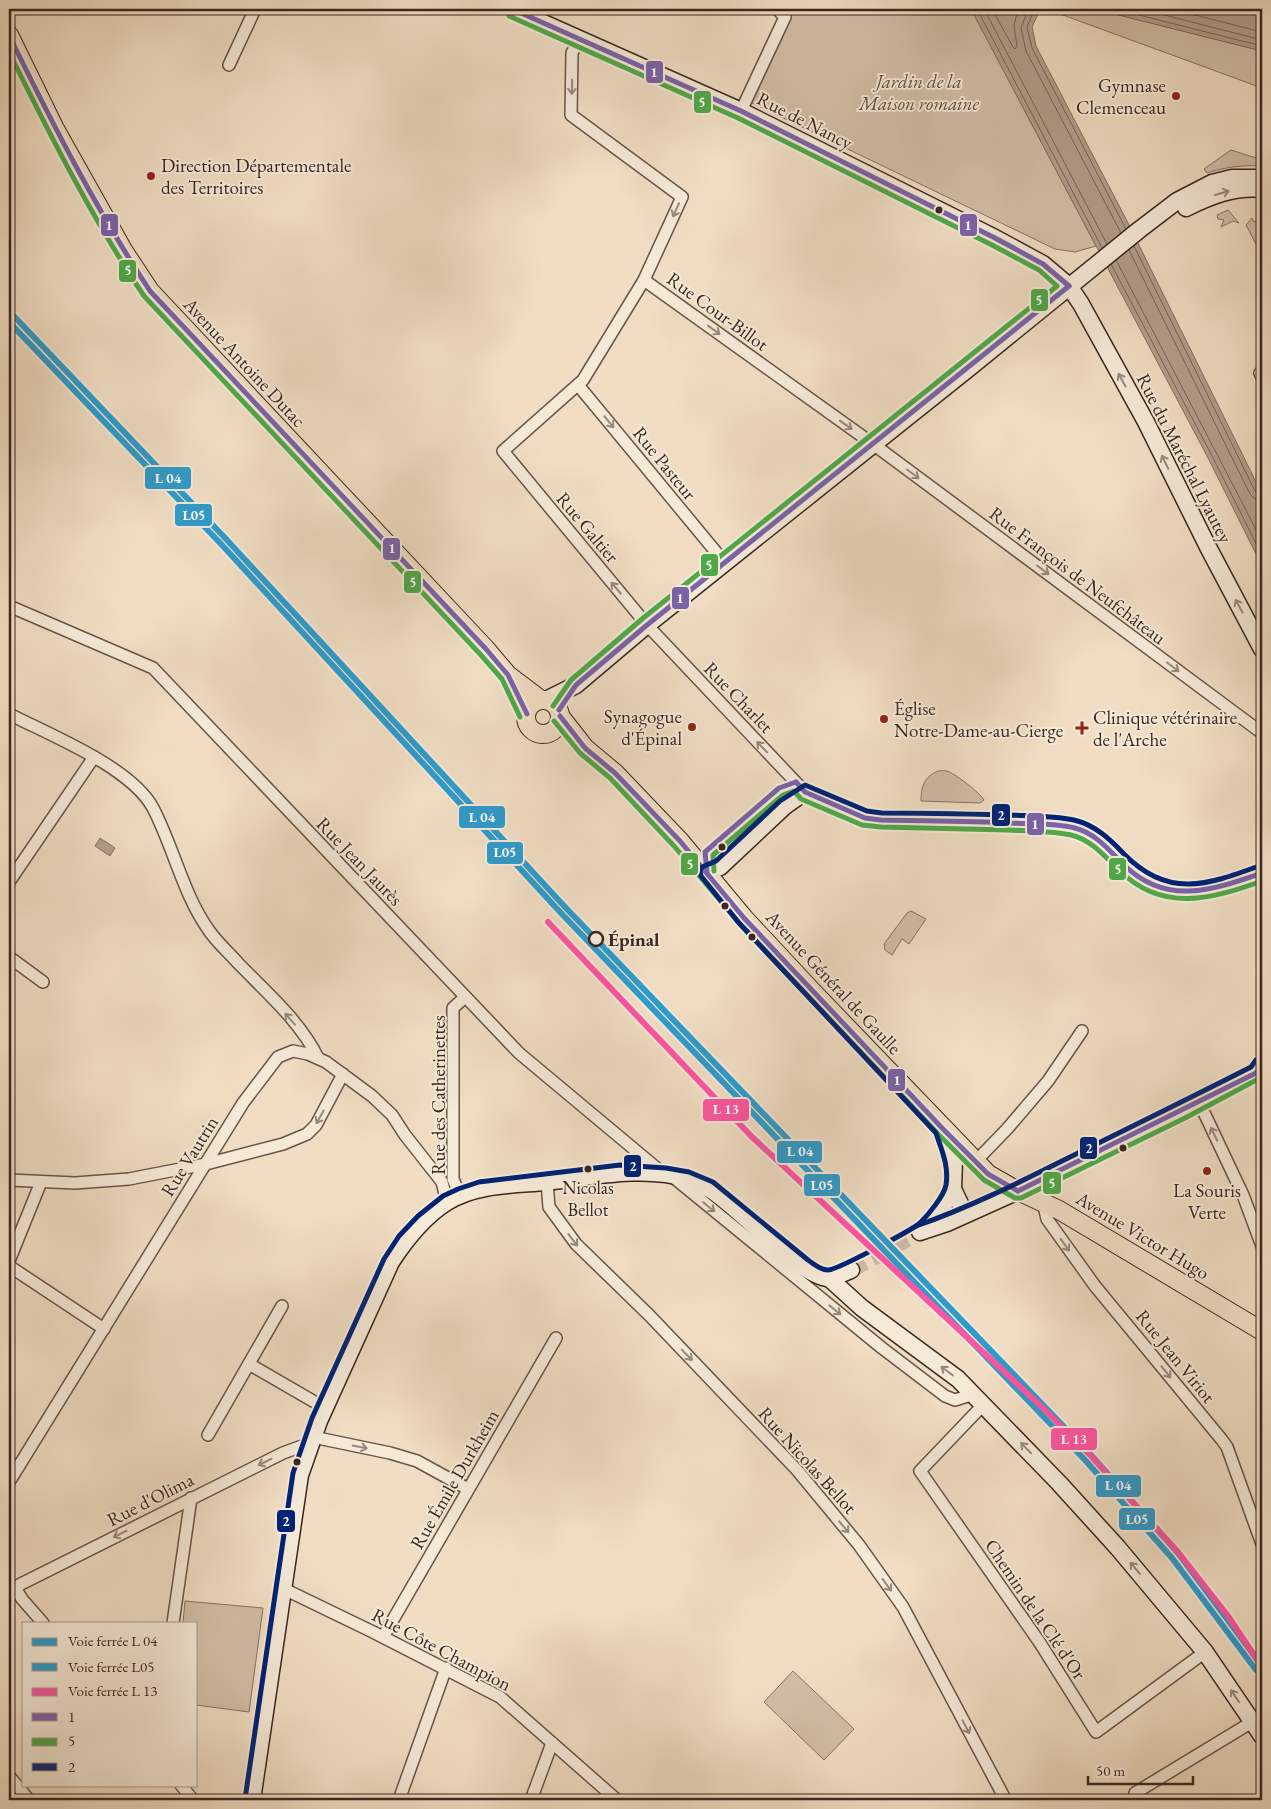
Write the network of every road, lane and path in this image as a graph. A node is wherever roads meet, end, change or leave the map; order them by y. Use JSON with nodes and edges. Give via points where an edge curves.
{"nodes":[{"id":1,"x":254,"y":9,"type":"edge"},
{"id":2,"x":512,"y":9,"type":"edge"},
{"id":3,"x":777,"y":9,"type":"edge"},
{"id":4,"x":9,"y":36,"type":"edge"},
{"id":5,"x":579,"y":40,"type":"junction"},
{"id":6,"x":229,"y":65,"type":"dead end"},
{"id":7,"x":742,"y":111,"type":"junction"},
{"id":8,"x":1262,"y":178,"type":"edge"},
{"id":9,"x":1262,"y":189,"type":"edge"},
{"id":10,"x":1160,"y":215,"type":"junction"},
{"id":11,"x":644,"y":280,"type":"junction"},
{"id":12,"x":1070,"y":286,"type":"junction"},
{"id":13,"x":578,"y":385,"type":"junction"},
{"id":14,"x":873,"y":444,"type":"junction"},
{"id":15,"x":725,"y":563,"type":"junction"},
{"id":16,"x":9,"y":606,"type":"edge"},
{"id":17,"x":647,"y":625,"type":"junction"},
{"id":18,"x":1262,"y":650,"type":"edge"},
{"id":19,"x":508,"y":674,"type":"junction"},
{"id":20,"x":552,"y":707,"type":"junction"},
{"id":21,"x":9,"y":714,"type":"edge"},
{"id":22,"x":526,"y":714,"type":"junction"},
{"id":23,"x":1262,"y":733,"type":"edge"},
{"id":24,"x":546,"y":734,"type":"junction"},
{"id":25,"x":586,"y":748,"type":"junction"},
{"id":26,"x":94,"y":757,"type":"junction"},
{"id":27,"x":805,"y":792,"type":"junction"},
{"id":28,"x":707,"y":872,"type":"junction"},
{"id":29,"x":1262,"y":873,"type":"edge"},
{"id":30,"x":9,"y":882,"type":"edge"},
{"id":31,"x":9,"y":957,"type":"edge"},
{"id":32,"x":43,"y":982,"type":"dead end"},
{"id":33,"x":465,"y":997,"type":"junction"},
{"id":34,"x":1082,"y":1031,"type":"dead end"},
{"id":35,"x":318,"y":1058,"type":"junction"},
{"id":36,"x":1262,"y":1065,"type":"edge"},
{"id":37,"x":343,"y":1074,"type":"junction"},
{"id":38,"x":1199,"y":1102,"type":"junction"},
{"id":39,"x":943,"y":1129,"type":"junction"},
{"id":40,"x":976,"y":1161,"type":"junction"},
{"id":41,"x":206,"y":1164,"type":"junction"},
{"id":42,"x":668,"y":1176,"type":"junction"},
{"id":43,"x":9,"y":1180,"type":"edge"},
{"id":44,"x":41,"y":1182,"type":"junction"},
{"id":45,"x":547,"y":1182,"type":"junction"},
{"id":46,"x":953,"y":1189,"type":"junction"},
{"id":47,"x":1018,"y":1191,"type":"junction"},
{"id":48,"x":453,"y":1199,"type":"junction"},
{"id":49,"x":1043,"y":1202,"type":"junction"},
{"id":50,"x":965,"y":1214,"type":"junction"},
{"id":51,"x":1262,"y":1246,"type":"edge"},
{"id":52,"x":9,"y":1261,"type":"edge"},
{"id":53,"x":9,"y":1266,"type":"edge"},
{"id":54,"x":851,"y":1270,"type":"tunnel mouth"},
{"id":55,"x":829,"y":1278,"type":"junction"},
{"id":56,"x":282,"y":1306,"type":"dead end"},
{"id":57,"x":104,"y":1329,"type":"junction"},
{"id":58,"x":1262,"y":1332,"type":"edge"},
{"id":59,"x":556,"y":1338,"type":"dead end"},
{"id":60,"x":249,"y":1364,"type":"junction"},
{"id":61,"x":979,"y":1399,"type":"junction"},
{"id":62,"x":325,"y":1408,"type":"junction"},
{"id":63,"x":208,"y":1435,"type":"dead end"},
{"id":64,"x":311,"y":1440,"type":"junction"},
{"id":65,"x":9,"y":1482,"type":"edge"},
{"id":66,"x":468,"y":1489,"type":"junction"},
{"id":67,"x":191,"y":1498,"type":"junction"},
{"id":68,"x":1262,"y":1544,"type":"edge"},
{"id":69,"x":282,"y":1588,"type":"junction"},
{"id":70,"x":12,"y":1590,"type":"edge"},
{"id":71,"x":42,"y":1622,"type":"edge"},
{"id":72,"x":173,"y":1622,"type":"edge"},
{"id":73,"x":383,"y":1638,"type":"junction"},
{"id":74,"x":1205,"y":1652,"type":"junction"},
{"id":75,"x":446,"y":1668,"type":"junction"},
{"id":76,"x":1252,"y":1722,"type":"junction"},
{"id":77,"x":1262,"y":1736,"type":"edge"},
{"id":78,"x":552,"y":1743,"type":"junction"},
{"id":79,"x":9,"y":1776,"type":"edge"},
{"id":80,"x":183,"y":1786,"type":"edge"},
{"id":81,"x":1135,"y":1793,"type":"dead end"},
{"id":82,"x":1002,"y":1798,"type":"edge"},
{"id":83,"x":29,"y":1800,"type":"edge"},
{"id":84,"x":193,"y":1800,"type":"edge"},
{"id":85,"x":252,"y":1800,"type":"edge"},
{"id":86,"x":398,"y":1800,"type":"edge"},
{"id":87,"x":531,"y":1800,"type":"edge"},
{"id":88,"x":617,"y":1800,"type":"edge"}],
"edges":[{"from":1,"to":6,"type":"street"},
{"from":2,"to":5,"type":"main road","name":"Rue de Nancy"},
{"from":3,"to":7,"type":"street","via":[[785,17]]},
{"from":4,"to":19,"type":"main road","name":"Avenue Antoine Dutac","via":[[55,129],[123,250],[150,291]]},
{"from":5,"to":7,"type":"main road","name":"Rue de Nancy"},
{"from":5,"to":11,"type":"street","name":"Rue Cour-Billot","one_way":true,"via":[[572,53],[571,115],[682,196]]},
{"from":7,"to":12,"type":"main road","name":"Rue de Nancy","via":[[996,238],[1043,264]]},
{"from":8,"to":10,"type":"main road","via":[[1232,178],[1212,183],[1177,201]]},
{"from":10,"to":9,"type":"main road","one_way":true,"via":[[1184,209],[1218,194],[1249,187]]},
{"from":10,"to":12,"type":"main road"},
{"from":11,"to":13,"type":"street"},
{"from":11,"to":14,"type":"street","name":"Rue Cour-Billot","one_way":true},
{"from":12,"to":14,"type":"main road"},
{"from":18,"to":12,"type":"main road","name":"Rue du Maréchal Lyautey","one_way":true,"via":[[1146,422]]},
{"from":13,"to":15,"type":"street","name":"Rue Pasteur","one_way":true},
{"from":17,"to":13,"type":"street","name":"Rue Galtier","one_way":true,"via":[[503,451]]},
{"from":14,"to":15,"type":"main road"},
{"from":14,"to":23,"type":"street","name":"Rue François de Neufchâteau","one_way":true},
{"from":15,"to":17,"type":"main road"},
{"from":16,"to":33,"type":"street","name":"Rue Jean Jaurès","via":[[153,668]]},
{"from":17,"to":20,"type":"main road"},
{"from":27,"to":17,"type":"street","name":"Rue Charlet","one_way":true},
{"from":19,"to":20,"type":"main road","name":"Avenue Antoine Dutac"},
{"from":19,"to":22,"type":"main road","name":"Avenue Antoine Dutac"},
{"from":20,"to":22,"type":"main road","via":[[531,705]]},
{"from":20,"to":24,"type":"main road","via":[[558,726]]},
{"from":20,"to":25,"type":"main road","name":"Avenue Antoine Dutac"},
{"from":21,"to":26,"type":"street"},
{"from":22,"to":24,"type":"main road","via":[[531,730]]},
{"from":24,"to":25,"type":"main road"},
{"from":25,"to":28,"type":"main road","name":"Avenue Général de Gaulle","via":[[615,773]]},
{"from":26,"to":30,"type":"street"},
{"from":35,"to":26,"type":"street","one_way":true,"via":[[309,1040],[210,933],[197,911],[152,807],[120,774]]},
{"from":27,"to":28,"type":"main road","via":[[785,806],[720,866]]},
{"from":27,"to":29,"type":"main road","via":[[865,818],[1077,828],[1101,842],[1131,872],[1169,891],[1213,890]]},
{"from":28,"to":39,"type":"main road","name":"Avenue Général de Gaulle","via":[[744,918]]},
{"from":31,"to":32,"type":"street"},
{"from":33,"to":42,"type":"street","name":"Rue Jean Jaurès","via":[[519,1053]]},
{"from":33,"to":48,"type":"street","name":"Rue des Catherinettes","via":[[453,1008]]},
{"from":34,"to":40,"type":"street","via":[[1048,1081]]},
{"from":35,"to":37,"type":"street","name":"Rue Vautrin"},
{"from":35,"to":41,"type":"street","name":"Rue Vautrin","via":[[293,1051],[278,1056],[243,1103]]},
{"from":36,"to":38,"type":"street","via":[[1256,1073]]},
{"from":37,"to":41,"type":"street","one_way":true,"via":[[316,1125],[307,1134],[283,1144]]},
{"from":37,"to":48,"type":"street","name":"Rue Vautrin","via":[[392,1115]]},
{"from":38,"to":47,"type":"street"},
{"from":51,"to":38,"type":"street","one_way":true,"via":[[1243,1195]]},
{"from":39,"to":40,"type":"main road","name":"Avenue Général de Gaulle"},
{"from":39,"to":46,"type":"main road","via":[[954,1161]]},
{"from":40,"to":47,"type":"main road","name":"Avenue Victor Hugo","via":[[988,1174]]},
{"from":41,"to":44,"type":"street","via":[[129,1179]]},
{"from":41,"to":57,"type":"street","name":"Rue Vautrin"},
{"from":42,"to":45,"type":"main road","via":[[620,1172]]},
{"from":42,"to":55,"type":"main road","via":[[688,1179],[710,1189],[803,1266],[816,1275]]},
{"from":42,"to":61,"type":"street","name":"Rue Jean Jaurès","one_way":true,"via":[[945,1396],[956,1400]]},
{"from":43,"to":44,"type":"street"},
{"from":44,"to":52,"type":"street"},
{"from":45,"to":48,"type":"main road","via":[[480,1189]]},
{"from":45,"to":82,"type":"street","name":"Rue Nicolas Bellot","one_way":true,"via":[[549,1207],[576,1244],[649,1315],[797,1470],[859,1545],[903,1608]]},
{"from":46,"to":50,"type":"main road"},
{"from":46,"to":50,"type":"main road","via":[[941,1210],[922,1231]]},
{"from":47,"to":49,"type":"main road","name":"Avenue Victor Hugo"},
{"from":47,"to":50,"type":"main road"},
{"from":48,"to":62,"type":"main road","via":[[423,1220],[391,1262]]},
{"from":49,"to":58,"type":"main road","name":"Avenue Victor Hugo"},
{"from":49,"to":68,"type":"street","name":"Rue Jean Viriot","one_way":true,"via":[[1047,1219],[1095,1286],[1222,1440]]},
{"from":53,"to":57,"type":"street"},
{"from":54,"to":55,"type":"main road"},
{"from":61,"to":55,"type":"main road","one_way":true,"via":[[958,1379],[862,1308]]},
{"from":56,"to":60,"type":"street"},
{"from":57,"to":65,"type":"street","name":"Rue Vautrin"},
{"from":59,"to":66,"type":"street","name":"Rue Émile Durkheim"},
{"from":60,"to":62,"type":"street"},
{"from":60,"to":63,"type":"street"},
{"from":74,"to":61,"type":"main road","one_way":true,"via":[[1118,1548]]},
{"from":61,"to":74,"type":"street","name":"Chemin de la Clé d'Or","via":[[920,1471],[1040,1643],[1096,1732]]},
{"from":62,"to":64,"type":"main road"},
{"from":64,"to":66,"type":"street","one_way":true,"via":[[417,1461]]},
{"from":64,"to":67,"type":"street","name":"Rue d'Olima","one_way":true},
{"from":64,"to":69,"type":"main road","via":[[300,1475]]},
{"from":66,"to":73,"type":"street","name":"Rue Émile Durkheim"},
{"from":67,"to":70,"type":"street","name":"Rue d'Olima","one_way":true},
{"from":67,"to":72,"type":"street"},
{"from":69,"to":73,"type":"street","name":"Rue Côte Champion"},
{"from":69,"to":85,"type":"main road"},
{"from":70,"to":71,"type":"street"},
{"from":73,"to":75,"type":"street","name":"Rue Côte Champion"},
{"from":76,"to":74,"type":"main road","one_way":true},
{"from":75,"to":78,"type":"street","name":"Rue Côte Champion","via":[[500,1697]]},
{"from":75,"to":86,"type":"street"},
{"from":76,"to":77,"type":"main road"},
{"from":76,"to":81,"type":"street"},
{"from":78,"to":87,"type":"street"},
{"from":78,"to":88,"type":"street","name":"Rue Côte Champion"},
{"from":79,"to":83,"type":"street"},
{"from":80,"to":84,"type":"street"}]}
